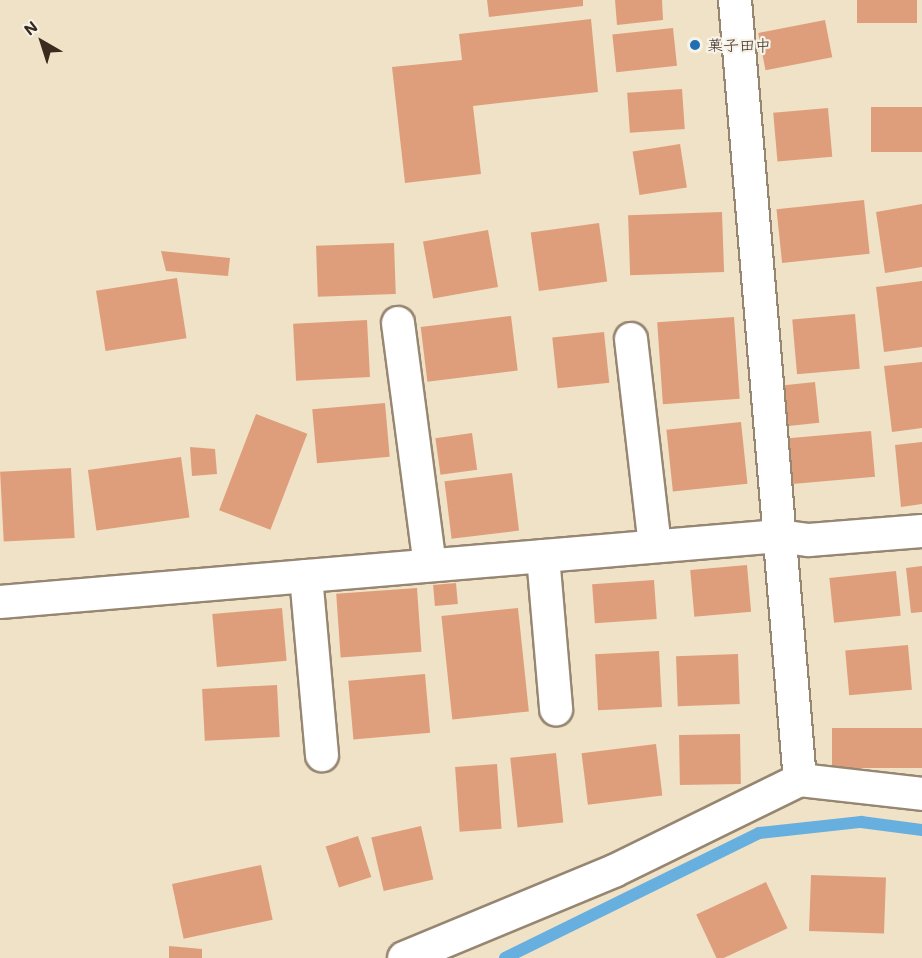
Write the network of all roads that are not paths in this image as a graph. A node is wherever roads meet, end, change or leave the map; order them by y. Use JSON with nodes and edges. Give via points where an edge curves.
{"nodes":[{"id":1,"x":735,"y":0,"type":"edge"},
{"id":2,"x":398,"y":323,"type":"dead end"},
{"id":3,"x":631,"y":339,"type":"dead end"},
{"id":4,"x":922,"y":531,"type":"edge"},
{"id":5,"x":779,"y":536,"type":"junction"},
{"id":6,"x":655,"y":546,"type":"junction"},
{"id":7,"x":543,"y":556,"type":"junction"},
{"id":8,"x":430,"y":566,"type":"junction"},
{"id":9,"x":306,"y":576,"type":"junction"},
{"id":10,"x":0,"y":602,"type":"edge"},
{"id":11,"x":556,"y":709,"type":"dead end"},
{"id":12,"x":322,"y":754,"type":"dead end"},
{"id":13,"x":800,"y":780,"type":"junction"},
{"id":14,"x":922,"y":794,"type":"edge"},
{"id":15,"x":404,"y":958,"type":"edge"}],
"edges":[{"from":1,"to":5,"type":"street"},
{"from":2,"to":8,"type":"street"},
{"from":3,"to":6,"type":"street"},
{"from":4,"to":5,"type":"street","via":[[809,540]]},
{"from":5,"to":6,"type":"street"},
{"from":5,"to":13,"type":"street"},
{"from":6,"to":7,"type":"street"},
{"from":7,"to":8,"type":"street"},
{"from":7,"to":11,"type":"street"},
{"from":8,"to":9,"type":"street"},
{"from":9,"to":10,"type":"street"},
{"from":9,"to":12,"type":"street"},
{"from":13,"to":14,"type":"street"},
{"from":13,"to":15,"type":"street","via":[[614,871]]}]}
